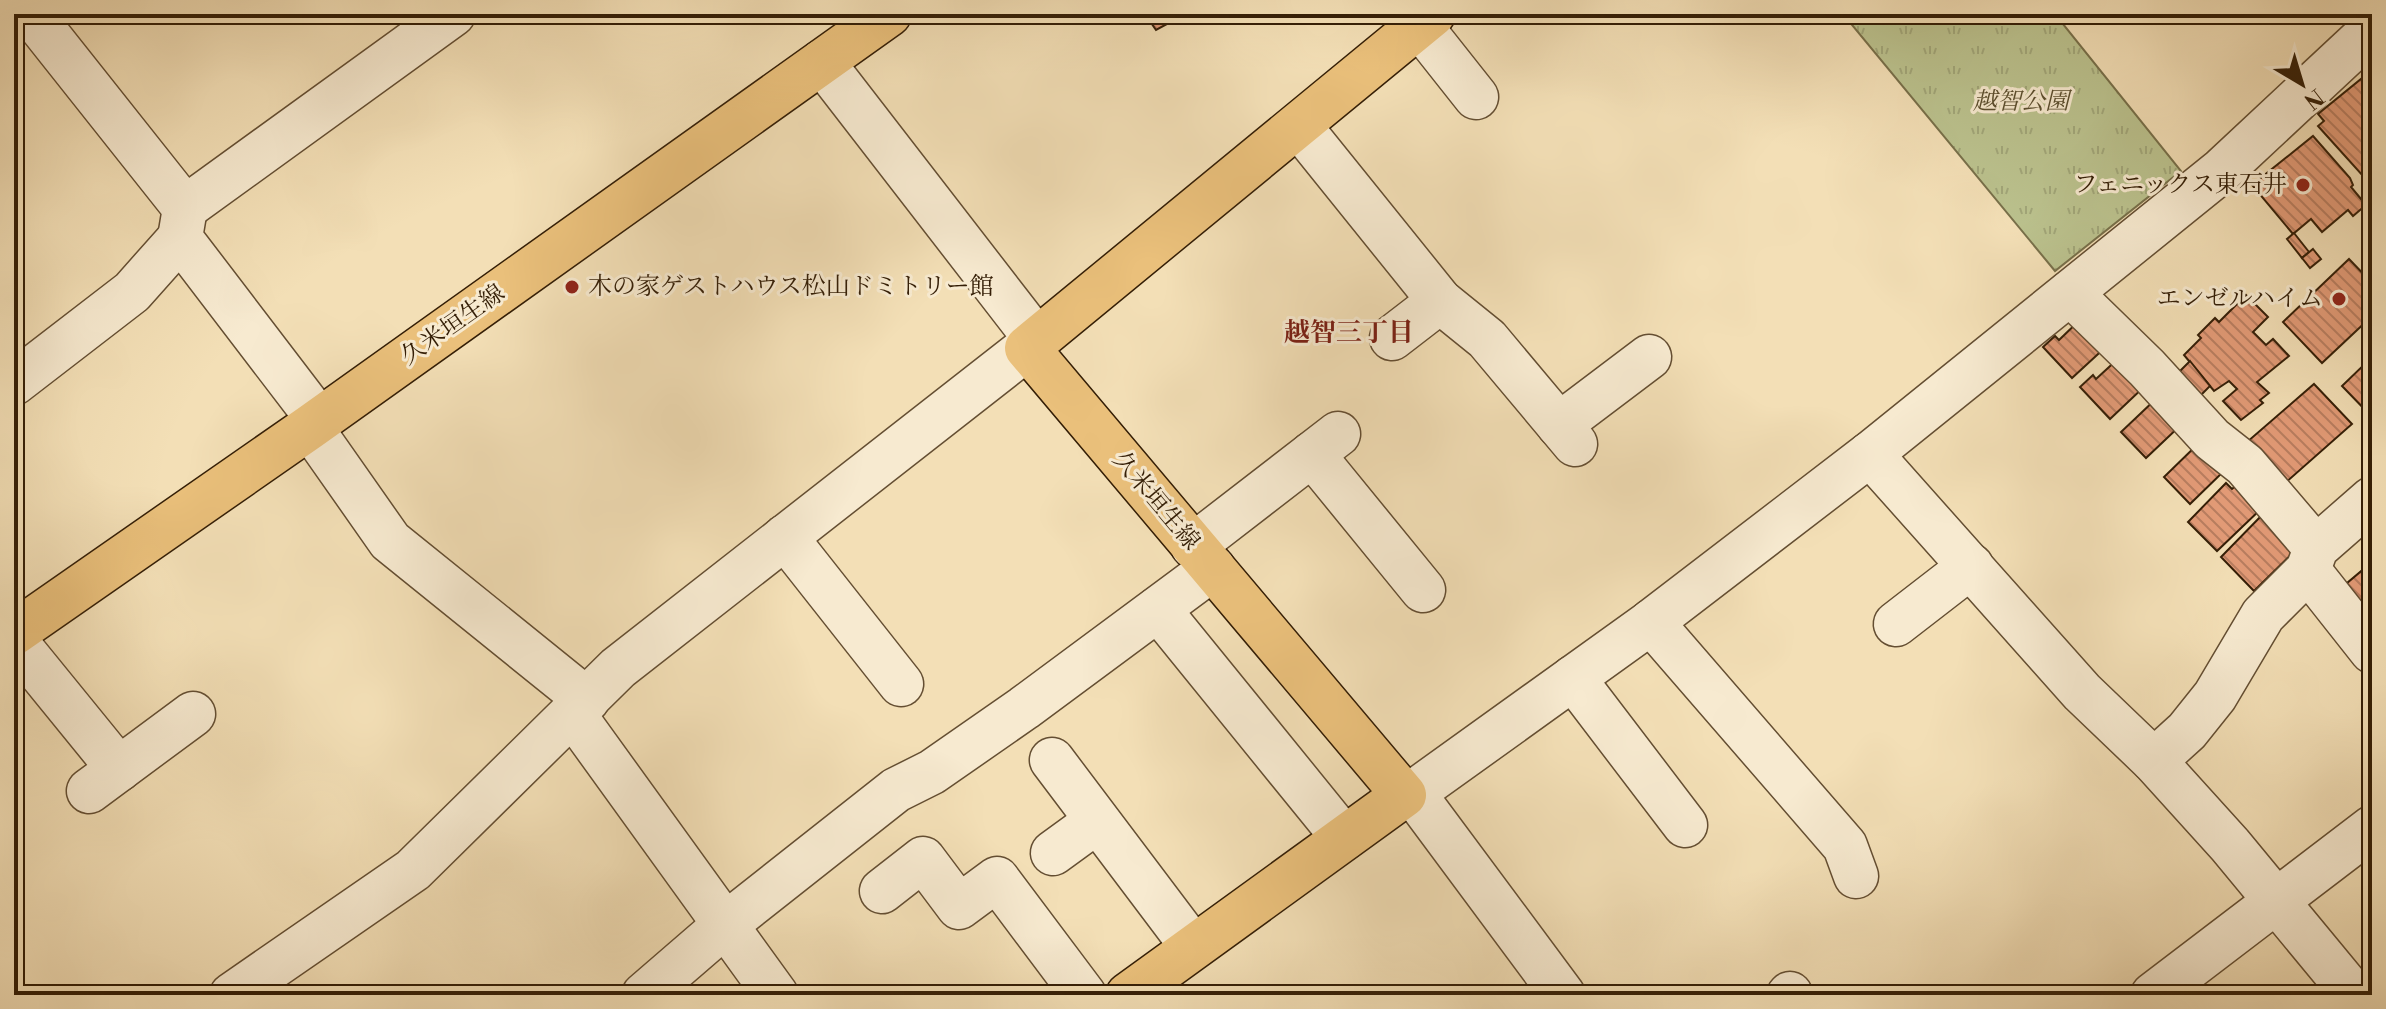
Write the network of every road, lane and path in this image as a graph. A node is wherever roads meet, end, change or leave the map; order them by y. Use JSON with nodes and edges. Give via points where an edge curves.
{"nodes":[{"id":1,"x":31,"y":14,"type":"edge"},
{"id":2,"x":453,"y":14,"type":"edge"},
{"id":3,"x":889,"y":14,"type":"edge"},
{"id":4,"x":2366,"y":14,"type":"edge"},
{"id":5,"x":1426,"y":20,"type":"edge"},
{"id":6,"x":2372,"y":28,"type":"edge"},
{"id":7,"x":822,"y":62,"type":"junction"},
{"id":8,"x":1476,"y":97,"type":"dead end"},
{"id":9,"x":1299,"y":126,"type":"junction"},
{"id":10,"x":183,"y":223,"type":"junction"},
{"id":11,"x":2070,"y":293,"type":"junction"},
{"id":12,"x":1440,"y":301,"type":"junction"},
{"id":13,"x":1392,"y":338,"type":"dead end"},
{"id":14,"x":1032,"y":344,"type":"junction"},
{"id":15,"x":1649,"y":357,"type":"dead end"},
{"id":16,"x":14,"y":383,"type":"edge"},
{"id":17,"x":315,"y":423,"type":"junction"},
{"id":18,"x":1870,"y":454,"type":"junction"},
{"id":19,"x":2372,"y":499,"type":"edge"},
{"id":20,"x":785,"y":537,"type":"junction"},
{"id":21,"x":1203,"y":557,"type":"junction"},
{"id":22,"x":2312,"y":559,"type":"junction"},
{"id":23,"x":1971,"y":566,"type":"junction"},
{"id":24,"x":1423,"y":590,"type":"dead end"},
{"id":25,"x":1158,"y":609,"type":"junction"},
{"id":26,"x":1651,"y":622,"type":"junction"},
{"id":27,"x":1896,"y":624,"type":"dead end"},
{"id":28,"x":14,"y":633,"type":"edge"},
{"id":29,"x":14,"y":640,"type":"edge"},
{"id":30,"x":2372,"y":651,"type":"edge"},
{"id":31,"x":1573,"y":678,"type":"junction"},
{"id":32,"x":901,"y":684,"type":"dead end"},
{"id":33,"x":580,"y":707,"type":"junction"},
{"id":34,"x":193,"y":714,"type":"dead end"},
{"id":35,"x":1052,"y":760,"type":"dead end"},
{"id":36,"x":2154,"y":761,"type":"junction"},
{"id":37,"x":1408,"y":794,"type":"junction"},
{"id":38,"x":1097,"y":821,"type":"junction"},
{"id":39,"x":1685,"y":825,"type":"dead end"},
{"id":40,"x":2372,"y":828,"type":"edge"},
{"id":41,"x":1344,"y":838,"type":"junction"},
{"id":42,"x":1053,"y":853,"type":"dead end"},
{"id":43,"x":1856,"y":876,"type":"dead end"},
{"id":44,"x":882,"y":891,"type":"dead end"},
{"id":45,"x":2273,"y":901,"type":"junction"},
{"id":46,"x":725,"y":925,"type":"junction"},
{"id":47,"x":1193,"y":947,"type":"junction"},
{"id":48,"x":232,"y":995,"type":"edge"},
{"id":49,"x":644,"y":995,"type":"edge"},
{"id":50,"x":776,"y":995,"type":"edge"},
{"id":51,"x":1084,"y":995,"type":"edge"},
{"id":52,"x":1128,"y":995,"type":"edge"},
{"id":53,"x":1563,"y":995,"type":"edge"},
{"id":54,"x":2153,"y":995,"type":"edge"},
{"id":55,"x":2354,"y":995,"type":"edge"}],
"edges":[{"from":1,"to":10,"type":"street"},
{"from":2,"to":10,"type":"street"},
{"from":3,"to":7,"type":"main road","name":"久米垣生線"},
{"from":4,"to":6,"type":"street"},
{"from":5,"to":8,"type":"street"},
{"from":5,"to":9,"type":"main road"},
{"from":6,"to":11,"type":"street","via":[[2222,170]]},
{"from":7,"to":14,"type":"street"},
{"from":7,"to":17,"type":"main road","name":"久米垣生線"},
{"from":9,"to":12,"type":"street"},
{"from":9,"to":14,"type":"main road"},
{"from":10,"to":16,"type":"street","via":[[132,292]]},
{"from":10,"to":17,"type":"street"},
{"from":11,"to":18,"type":"street"},
{"from":11,"to":22,"type":"street","via":[[2212,439],[2245,465]]},
{"from":12,"to":13,"type":"street"},
{"from":12,"to":15,"type":"street","via":[[1487,339],[1567,435]]},
{"from":14,"to":20,"type":"street"},
{"from":14,"to":21,"type":"main road","name":"久米垣生線"},
{"from":17,"to":28,"type":"main road","name":"久米垣生線"},
{"from":17,"to":33,"type":"street","via":[[390,541]]},
{"from":18,"to":23,"type":"street"},
{"from":18,"to":26,"type":"street"},
{"from":19,"to":22,"type":"street"},
{"from":20,"to":32,"type":"street"},
{"from":20,"to":33,"type":"street","via":[[618,668]]},
{"from":21,"to":24,"type":"street","via":[[1325,444]]},
{"from":21,"to":25,"type":"street"},
{"from":21,"to":37,"type":"main road","name":"久米垣生線"},
{"from":22,"to":30,"type":"street"},
{"from":22,"to":36,"type":"street","via":[[2263,615],[2215,696]]},
{"from":23,"to":27,"type":"street"},
{"from":23,"to":36,"type":"street","via":[[2082,692]]},
{"from":25,"to":41,"type":"street"},
{"from":25,"to":46,"type":"street","via":[[932,772],[896,790]]},
{"from":26,"to":31,"type":"street"},
{"from":26,"to":43,"type":"street","via":[[1845,846]]},
{"from":29,"to":34,"type":"street","via":[[104,780]]},
{"from":31,"to":37,"type":"street"},
{"from":31,"to":39,"type":"street"},
{"from":33,"to":46,"type":"street"},
{"from":33,"to":48,"type":"street","via":[[413,870]]},
{"from":35,"to":38,"type":"street"},
{"from":36,"to":45,"type":"street"},
{"from":37,"to":41,"type":"main road"},
{"from":37,"to":53,"type":"street"},
{"from":38,"to":42,"type":"street"},
{"from":38,"to":47,"type":"street"},
{"from":40,"to":45,"type":"street"},
{"from":41,"to":47,"type":"main road"},
{"from":44,"to":51,"type":"street","via":[[923,859],[959,907],[997,879]]},
{"from":45,"to":54,"type":"street"},
{"from":45,"to":55,"type":"street"},
{"from":46,"to":49,"type":"street"},
{"from":46,"to":50,"type":"street"},
{"from":47,"to":52,"type":"main road"}]}
